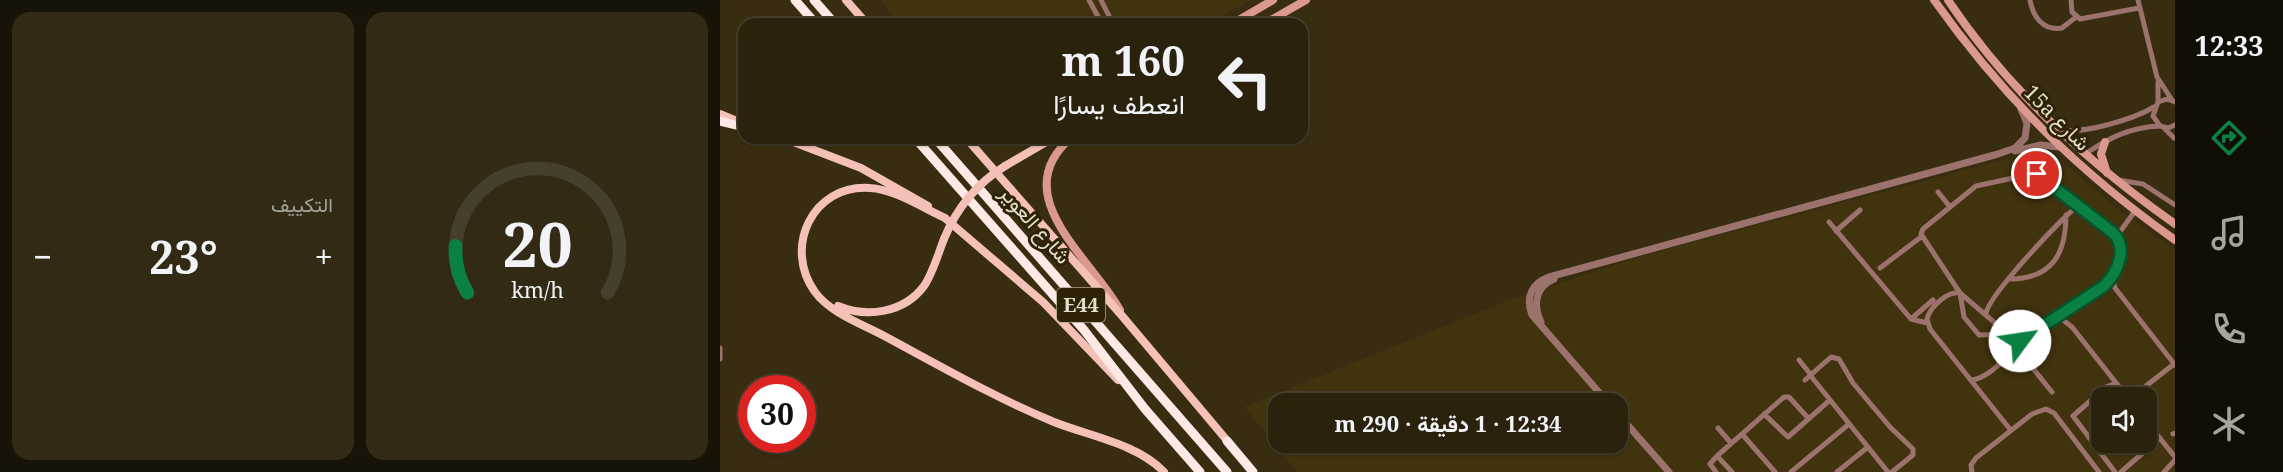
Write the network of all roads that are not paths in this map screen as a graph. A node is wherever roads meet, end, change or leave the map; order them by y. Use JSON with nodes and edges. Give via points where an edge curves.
{"nodes":[{"id":1,"x":795,"y":0,"type":"edge"},
{"id":2,"x":814,"y":0,"type":"edge"},
{"id":3,"x":846,"y":0,"type":"edge"},
{"id":4,"x":1089,"y":0,"type":"edge"},
{"id":5,"x":1101,"y":0,"type":"edge"},
{"id":6,"x":1273,"y":0,"type":"edge"},
{"id":7,"x":1306,"y":0,"type":"edge"},
{"id":8,"x":1934,"y":0,"type":"edge"},
{"id":9,"x":1946,"y":0,"type":"edge"},
{"id":10,"x":2030,"y":0,"type":"edge"},
{"id":11,"x":2071,"y":0,"type":"edge"},
{"id":12,"x":2138,"y":0,"type":"edge"},
{"id":13,"x":2139,"y":8,"type":"junction"},
{"id":14,"x":2076,"y":17,"type":"junction"},
{"id":15,"x":811,"y":18,"type":"edge"},
{"id":16,"x":830,"y":18,"type":"edge"},
{"id":17,"x":862,"y":18,"type":"edge"},
{"id":18,"x":1099,"y":18,"type":"edge"},
{"id":19,"x":1110,"y":18,"type":"edge"},
{"id":20,"x":1242,"y":18,"type":"edge"},
{"id":21,"x":1274,"y":18,"type":"edge"},
{"id":22,"x":2157,"y":78,"type":"junction"},
{"id":23,"x":2173,"y":101,"type":"edge"},
{"id":24,"x":2156,"y":105,"type":"junction"},
{"id":25,"x":2021,"y":109,"type":"junction"},
{"id":26,"x":720,"y":114,"type":"edge"},
{"id":27,"x":720,"y":121,"type":"edge"},
{"id":28,"x":738,"y":122,"type":"edge"},
{"id":29,"x":738,"y":124,"type":"edge"},
{"id":30,"x":2175,"y":125,"type":"edge"},
{"id":31,"x":2162,"y":127,"type":"junction"},
{"id":32,"x":2057,"y":129,"type":"junction"},
{"id":33,"x":2175,"y":131,"type":"edge"},
{"id":34,"x":2105,"y":142,"type":"junction"},
{"id":35,"x":799,"y":144,"type":"edge"},
{"id":36,"x":920,"y":144,"type":"edge"},
{"id":37,"x":940,"y":144,"type":"edge"},
{"id":38,"x":971,"y":144,"type":"edge"},
{"id":39,"x":1043,"y":144,"type":"edge"},
{"id":40,"x":1065,"y":144,"type":"edge"},
{"id":41,"x":2058,"y":147,"type":"junction"},
{"id":42,"x":1998,"y":154,"type":"junction"},
{"id":43,"x":2084,"y":155,"type":"junction"},
{"id":44,"x":2111,"y":177,"type":"junction"},
{"id":45,"x":1938,"y":192,"type":"dead end"},
{"id":46,"x":2080,"y":204,"type":"junction"},
{"id":47,"x":2175,"y":205,"type":"edge"},
{"id":48,"x":1950,"y":207,"type":"junction"},
{"id":49,"x":1860,"y":210,"type":"dead end"},
{"id":50,"x":2135,"y":211,"type":"junction"},
{"id":51,"x":2066,"y":215,"type":"junction"},
{"id":52,"x":945,"y":218,"type":"junction"},
{"id":53,"x":1829,"y":222,"type":"dead end"},
{"id":54,"x":2175,"y":224,"type":"edge"},
{"id":55,"x":1836,"y":231,"type":"junction"},
{"id":56,"x":2117,"y":236,"type":"junction"},
{"id":57,"x":1921,"y":237,"type":"junction"},
{"id":58,"x":2175,"y":240,"type":"edge"},
{"id":59,"x":1880,"y":268,"type":"dead end"},
{"id":60,"x":806,"y":274,"type":"junction"},
{"id":61,"x":2112,"y":277,"type":"junction"},
{"id":62,"x":2009,"y":279,"type":"junction"},
{"id":63,"x":1960,"y":293,"type":"junction"},
{"id":64,"x":1933,"y":300,"type":"dead end"},
{"id":65,"x":1986,"y":314,"type":"junction"},
{"id":66,"x":1123,"y":317,"type":"junction"},
{"id":67,"x":2059,"y":317,"type":"junction"},
{"id":68,"x":1911,"y":319,"type":"junction"},
{"id":69,"x":1927,"y":323,"type":"junction"},
{"id":70,"x":2006,"y":333,"type":"junction"},
{"id":71,"x":2015,"y":343,"type":"junction"},
{"id":72,"x":720,"y":348,"type":"edge"},
{"id":73,"x":720,"y":359,"type":"edge"},
{"id":74,"x":1799,"y":360,"type":"dead end"},
{"id":75,"x":2175,"y":364,"type":"edge"},
{"id":76,"x":1808,"y":377,"type":"junction"},
{"id":77,"x":1972,"y":380,"type":"junction"},
{"id":78,"x":2116,"y":383,"type":"junction"},
{"id":79,"x":2119,"y":387,"type":"edge"},
{"id":80,"x":2145,"y":387,"type":"edge"},
{"id":81,"x":2052,"y":392,"type":"dead end"},
{"id":82,"x":1600,"y":393,"type":"edge"},
{"id":83,"x":1830,"y":400,"type":"junction"},
{"id":84,"x":1145,"y":409,"type":"junction"},
{"id":85,"x":1764,"y":414,"type":"junction"},
{"id":86,"x":1809,"y":419,"type":"junction"},
{"id":87,"x":1849,"y":424,"type":"junction"},
{"id":88,"x":1628,"y":425,"type":"edge"},
{"id":89,"x":1718,"y":428,"type":"dead end"},
{"id":90,"x":2009,"y":428,"type":"dead end"},
{"id":91,"x":2157,"y":434,"type":"edge"},
{"id":92,"x":1742,"y":435,"type":"junction"},
{"id":93,"x":2089,"y":438,"type":"joint"},
{"id":94,"x":2160,"y":438,"type":"junction"},
{"id":95,"x":1227,"y":441,"type":"joint"},
{"id":96,"x":2091,"y":441,"type":"edge"},
{"id":97,"x":1731,"y":444,"type":"junction"},
{"id":98,"x":1868,"y":447,"type":"junction"},
{"id":99,"x":2101,"y":453,"type":"edge"},
{"id":100,"x":1717,"y":456,"type":"junction"},
{"id":101,"x":2175,"y":459,"type":"edge"},
{"id":102,"x":1842,"y":471,"type":"edge"},
{"id":103,"x":1164,"y":472,"type":"edge"},
{"id":104,"x":1200,"y":472,"type":"edge"},
{"id":105,"x":1227,"y":472,"type":"edge"},
{"id":106,"x":1254,"y":472,"type":"edge"},
{"id":107,"x":1669,"y":472,"type":"edge"},
{"id":108,"x":1716,"y":472,"type":"edge"},
{"id":109,"x":1732,"y":472,"type":"edge"},
{"id":110,"x":1775,"y":472,"type":"edge"},
{"id":111,"x":1791,"y":472,"type":"edge"},
{"id":112,"x":1890,"y":472,"type":"edge"},
{"id":113,"x":1972,"y":472,"type":"edge"},
{"id":114,"x":2099,"y":472,"type":"edge"},
{"id":115,"x":2115,"y":472,"type":"edge"},
{"id":116,"x":2121,"y":472,"type":"edge"},
{"id":117,"x":2164,"y":472,"type":"edge"}],
"edges":[{"from":1,"to":15,"type":"highway"},
{"from":2,"to":16,"type":"highway"},
{"from":3,"to":17,"type":"main road"},
{"from":4,"to":18,"type":"street"},
{"from":5,"to":19,"type":"street"},
{"from":6,"to":20,"type":"main road"},
{"from":7,"to":21,"type":"main road"},
{"from":8,"to":25,"type":"main road","name":"15a شارع"},
{"from":9,"to":32,"type":"main road","name":"15a شارع","via":[[2008,77]]},
{"from":10,"to":14,"type":"street","via":[[2039,21],[2047,27],[2062,28]]},
{"from":11,"to":14,"type":"street"},
{"from":12,"to":13,"type":"street"},
{"from":13,"to":14,"type":"street"},
{"from":13,"to":22,"type":"street"},
{"from":22,"to":23,"type":"street"},
{"from":22,"to":24,"type":"street"},
{"from":23,"to":24,"type":"street"},
{"from":24,"to":31,"type":"street","via":[[2153,116]]},
{"from":24,"to":32,"type":"street","via":[[2139,115],[2082,130]]},
{"from":25,"to":41,"type":"main road","name":"15a شارع"},
{"from":25,"to":42,"type":"street","via":[[2026,123],[2025,138],[2015,148]]},
{"from":25,"to":43,"type":"main road","via":[[2072,154]]},
{"from":26,"to":28,"type":"main road"},
{"from":27,"to":29,"type":"highway"},
{"from":30,"to":31,"type":"street"},
{"from":31,"to":33,"type":"street","via":[[2174,138]]},
{"from":31,"to":34,"type":"street","via":[[2124,132]]},
{"from":32,"to":43,"type":"main road","name":"15a شارع"},
{"from":34,"to":43,"type":"street"},
{"from":34,"to":44,"type":"main road","via":[[2101,154]]},
{"from":35,"to":52,"type":"main road","via":[[861,168]]},
{"from":36,"to":84,"type":"highway","name":"شارع العوير","number":"E44","via":[[1084,330]]},
{"from":37,"to":105,"type":"highway","name":"شارع العوير","number":"E44"},
{"from":38,"to":66,"type":"main road"},
{"from":39,"to":60,"type":"main road","bridge":true,"via":[[981,183],[968,197],[944,239],[925,285],[909,300],[888,310],[865,313],[841,307],[820,294]]},
{"from":40,"to":66,"type":"main road","via":[[1050,170],[1049,205],[1058,225]]},
{"from":41,"to":42,"type":"street"},
{"from":41,"to":50,"type":"main road","name":"15a شارع"},
{"from":42,"to":82,"type":"street","via":[[1543,279],[1530,295],[1532,315]]},
{"from":43,"to":44,"type":"main road","name":"15a شارع"},
{"from":44,"to":47,"type":"street","via":[[2143,184]]},
{"from":44,"to":54,"type":"main road","name":"15a شارع"},
{"from":45,"to":48,"type":"street"},
{"from":46,"to":48,"type":"street","via":[[2046,179],[2032,174],[1980,184]]},
{"from":46,"to":51,"type":"street"},
{"from":46,"to":56,"type":"street"},
{"from":48,"to":57,"type":"street","via":[[1923,229]]},
{"from":49,"to":55,"type":"street"},
{"from":50,"to":56,"type":"street"},
{"from":50,"to":58,"type":"main road","name":"15a شارع"},
{"from":51,"to":62,"type":"street"},
{"from":51,"to":62,"type":"street","via":[[2064,245],[2052,263],[2034,275]]},
{"from":52,"to":60,"type":"main road","via":[[880,189],[838,193],[820,205],[805,229],[801,250]]},
{"from":52,"to":84,"type":"main road","via":[[1043,302]]},
{"from":53,"to":55,"type":"street"},
{"from":55,"to":68,"type":"street"},
{"from":56,"to":61,"type":"street","via":[[2122,251]]},
{"from":57,"to":59,"type":"street"},
{"from":57,"to":63,"type":"street"},
{"from":60,"to":103,"type":"main road","via":[[815,292],[833,309],[996,395],[1138,454]]},
{"from":61,"to":67,"type":"street"},
{"from":61,"to":75,"type":"street","via":[[2113,285]]},
{"from":62,"to":65,"type":"street"},
{"from":63,"to":65,"type":"street"},
{"from":63,"to":69,"type":"street","via":[[1948,295],[1929,312]]},
{"from":63,"to":70,"type":"street","via":[[1964,317],[1979,335]]},
{"from":64,"to":68,"type":"street"},
{"from":65,"to":70,"type":"street"},
{"from":66,"to":95,"type":"main road"},
{"from":67,"to":71,"type":"street"},
{"from":67,"to":78,"type":"street","via":[[2072,327]]},
{"from":68,"to":69,"type":"street"},
{"from":69,"to":77,"type":"street"},
{"from":70,"to":71,"type":"street"},
{"from":71,"to":77,"type":"street","via":[[1984,376]]},
{"from":71,"to":81,"type":"street"},
{"from":72,"to":73,"type":"street"},
{"from":74,"to":76,"type":"street"},
{"from":75,"to":80,"type":"street"},
{"from":76,"to":83,"type":"street"},
{"from":76,"to":112,"type":"street","via":[[1831,357],[1839,359],[1851,381],[1913,449],[1912,455]]},
{"from":77,"to":90,"type":"street"},
{"from":78,"to":79,"type":"street"},
{"from":78,"to":93,"type":"street","via":[[2073,414]]},
{"from":83,"to":86,"type":"street"},
{"from":83,"to":87,"type":"street"},
{"from":84,"to":104,"type":"highway","name":"شارع العوير","number":"E44"},
{"from":85,"to":86,"type":"street","via":[[1788,437]]},
{"from":85,"to":86,"type":"street","via":[[1787,396]]},
{"from":85,"to":92,"type":"street"},
{"from":87,"to":98,"type":"street"},
{"from":87,"to":111,"type":"street"},
{"from":88,"to":107,"type":"street"},
{"from":89,"to":97,"type":"street"},
{"from":91,"to":94,"type":"street"},
{"from":92,"to":97,"type":"street"},
{"from":92,"to":110,"type":"street"},
{"from":93,"to":96,"type":"street"},
{"from":94,"to":101,"type":"street"},
{"from":94,"to":116,"type":"street"},
{"from":95,"to":106,"type":"highway"},
{"from":97,"to":100,"type":"street"},
{"from":98,"to":102,"type":"street"},
{"from":98,"to":112,"type":"street"},
{"from":99,"to":115,"type":"street"},
{"from":100,"to":108,"type":"street","via":[[1710,464]]},
{"from":100,"to":109,"type":"street"},
{"from":101,"to":117,"type":"street"},
{"from":113,"to":114,"type":"street","via":[[1976,458],[2032,414],[2046,409],[2054,413]]}]}
